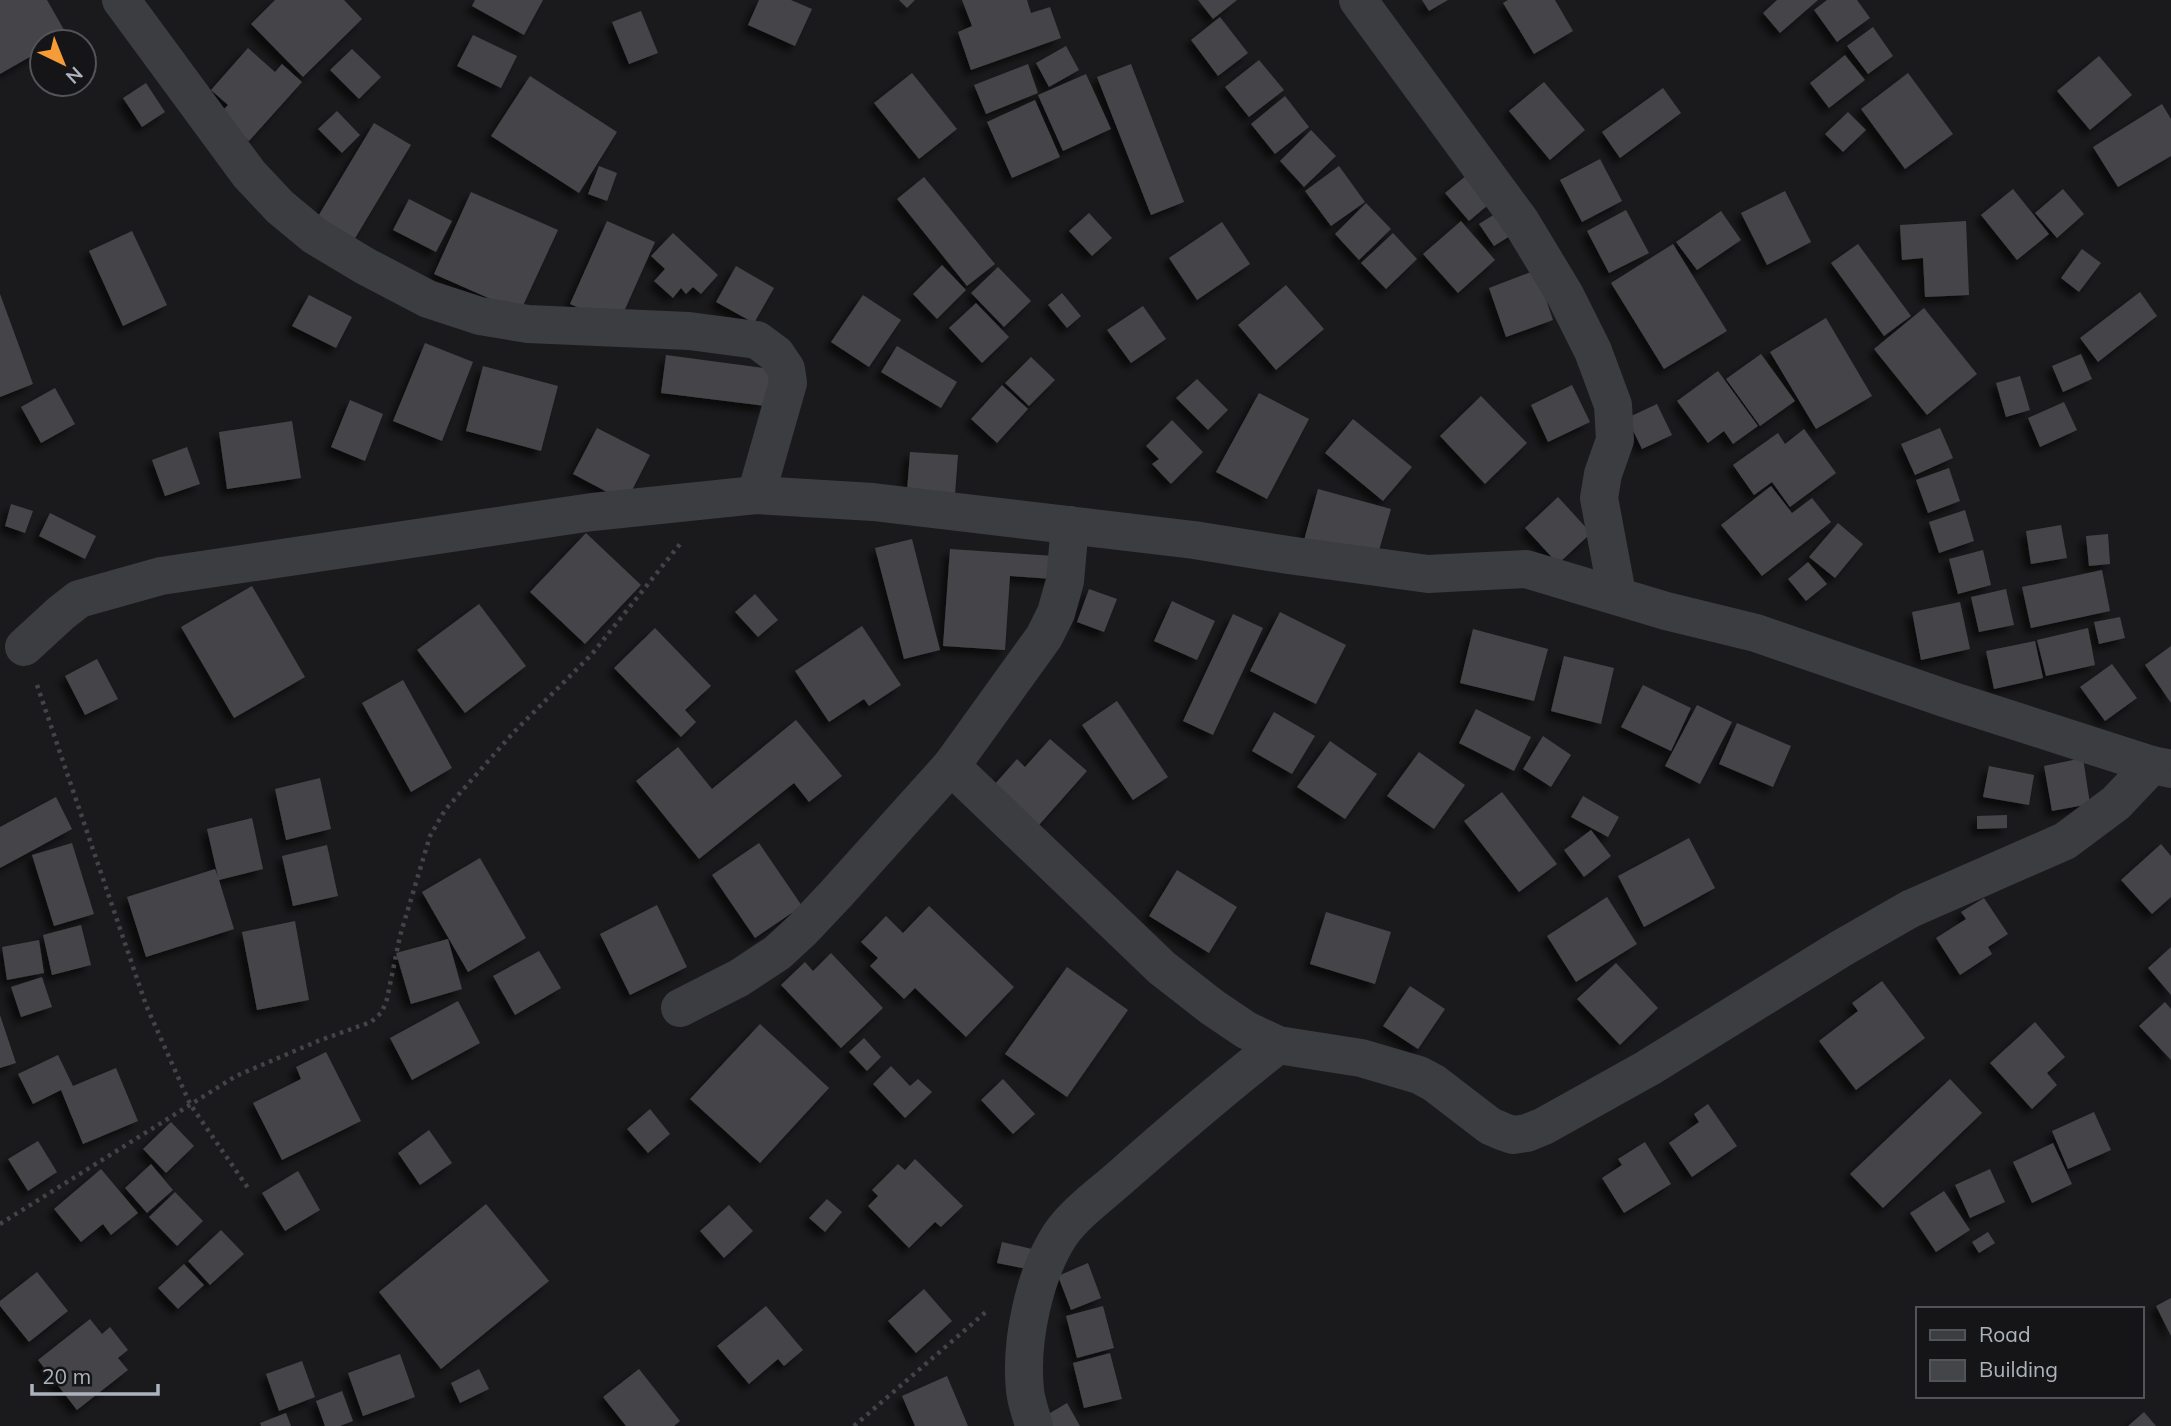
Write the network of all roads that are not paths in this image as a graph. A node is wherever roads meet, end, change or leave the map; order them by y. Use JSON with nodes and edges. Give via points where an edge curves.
{"nodes":[{"id":1,"x":121,"y":0,"type":"edge"},
{"id":2,"x":1358,"y":0,"type":"edge"},
{"id":3,"x":756,"y":495,"type":"junction"},
{"id":4,"x":1070,"y":525,"type":"junction"},
{"id":5,"x":1616,"y":594,"type":"junction"},
{"id":6,"x":24,"y":647,"type":"road end"},
{"id":7,"x":951,"y":766,"type":"junction"},
{"id":8,"x":2161,"y":767,"type":"edge"},
{"id":9,"x":680,"y":1008,"type":"dead end"},
{"id":10,"x":1278,"y":1045,"type":"junction"},
{"id":11,"x":1034,"y":1426,"type":"edge"}],
"edges":[{"from":1,"to":3,"type":"street","via":[[249,174],[279,207],[315,236],[365,266],[428,299],[480,316],[528,324],[724,335],[757,340],[776,354],[786,369],[788,383]]},
{"from":2,"to":5,"type":"street","via":[[1521,222],[1593,351],[1613,405],[1615,440],[1599,498]]},
{"from":3,"to":4,"type":"street","via":[[873,502]]},
{"from":3,"to":6,"type":"street","via":[[566,515],[161,576],[79,599]]},
{"from":4,"to":5,"type":"street","via":[[1428,574],[1526,569]]},
{"from":4,"to":7,"type":"street","via":[[1065,581],[1056,613],[1031,656]]},
{"from":5,"to":8,"type":"street","via":[[1756,633]]},
{"from":7,"to":9,"type":"street","via":[[777,953]]},
{"from":7,"to":10,"type":"street","via":[[1162,968],[1246,1030]]},
{"from":8,"to":10,"type":"street","via":[[2065,841],[1910,909],[1648,1068],[1527,1133],[1513,1135],[1490,1126],[1434,1083],[1402,1069]]},
{"from":10,"to":11,"type":"street","via":[[1209,1098],[1062,1233],[1046,1260],[1031,1310],[1024,1391]]}]}
